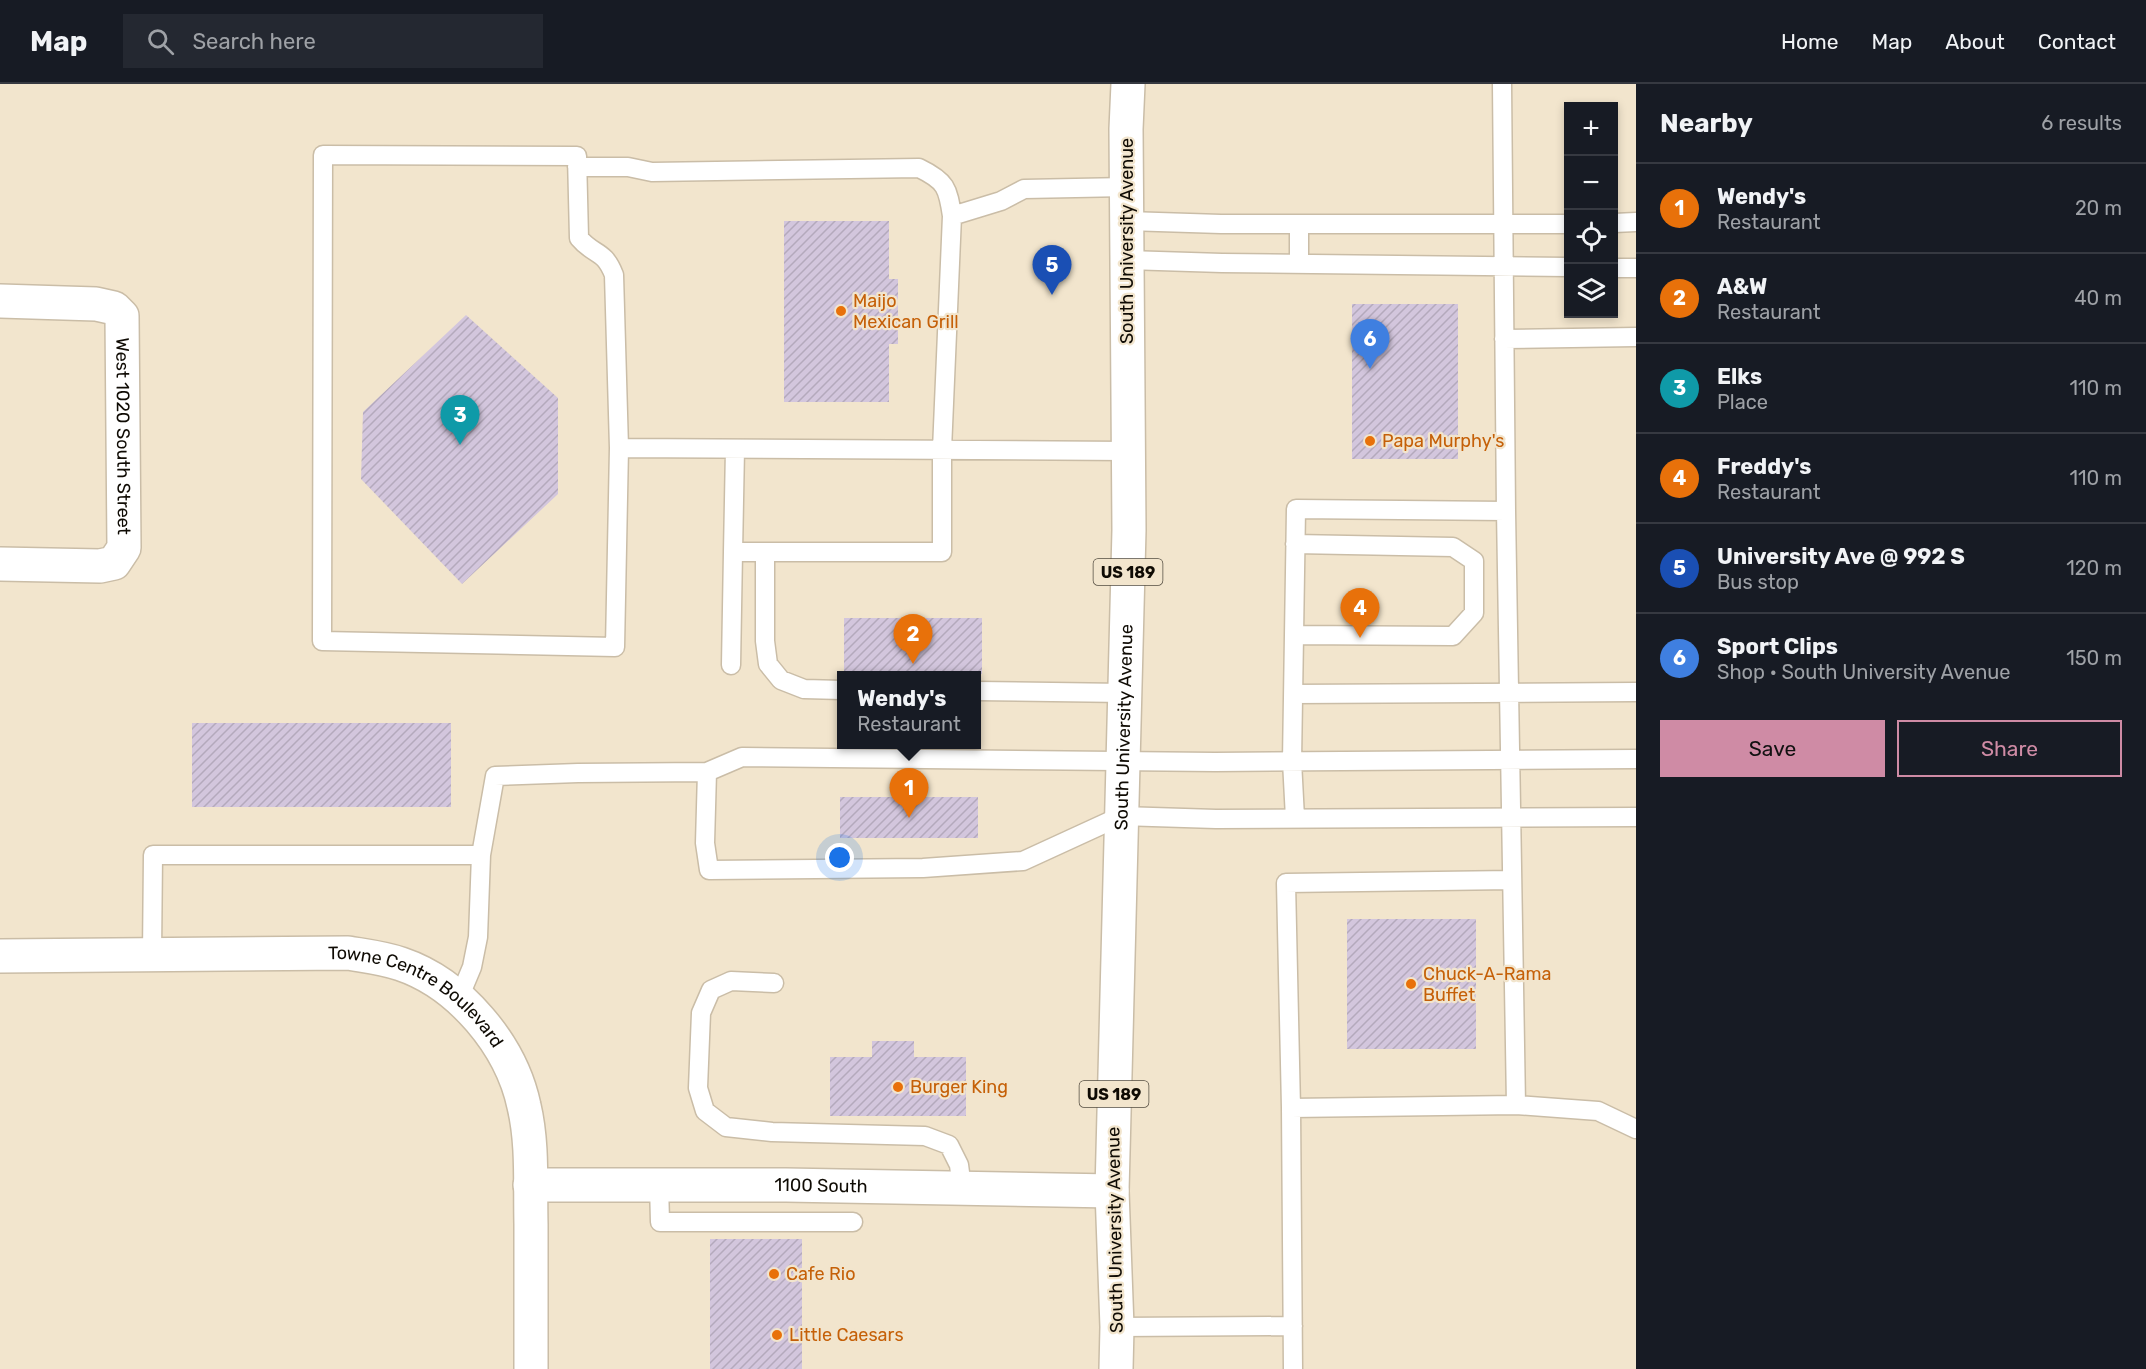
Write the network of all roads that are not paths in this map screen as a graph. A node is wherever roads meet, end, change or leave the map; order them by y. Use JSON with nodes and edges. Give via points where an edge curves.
{"nodes":[{"id":1,"x":1128,"y":84,"type":"edge"},
{"id":2,"x":1502,"y":84,"type":"edge"},
{"id":3,"x":577,"y":167,"type":"junction"},
{"id":4,"x":1127,"y":187,"type":"junction"},
{"id":5,"x":952,"y":216,"type":"junction"},
{"id":6,"x":1127,"y":221,"type":"junction"},
{"id":7,"x":1636,"y":222,"type":"edge"},
{"id":8,"x":1618,"y":223,"type":"edge"},
{"id":9,"x":1299,"y":224,"type":"junction"},
{"id":10,"x":1564,"y":224,"type":"edge"},
{"id":11,"x":1503,"y":225,"type":"junction"},
{"id":12,"x":1127,"y":260,"type":"junction"},
{"id":13,"x":1299,"y":264,"type":"junction"},
{"id":14,"x":1503,"y":266,"type":"junction"},
{"id":15,"x":1564,"y":267,"type":"edge"},
{"id":16,"x":1618,"y":268,"type":"edge"},
{"id":17,"x":1636,"y":268,"type":"edge"},
{"id":18,"x":0,"y":301,"type":"edge"},
{"id":19,"x":1636,"y":337,"type":"edge"},
{"id":20,"x":1504,"y":339,"type":"junction"},
{"id":21,"x":618,"y":448,"type":"junction"},
{"id":22,"x":735,"y":449,"type":"junction"},
{"id":23,"x":942,"y":450,"type":"junction"},
{"id":24,"x":1128,"y":451,"type":"junction"},
{"id":25,"x":1506,"y":511,"type":"junction"},
{"id":26,"x":1295,"y":544,"type":"junction"},
{"id":27,"x":733,"y":552,"type":"junction"},
{"id":28,"x":765,"y":552,"type":"junction"},
{"id":29,"x":0,"y":564,"type":"edge"},
{"id":30,"x":1294,"y":635,"type":"junction"},
{"id":31,"x":732,"y":665,"type":"dead end"},
{"id":32,"x":837,"y":690,"type":"edge"},
{"id":33,"x":981,"y":691,"type":"edge"},
{"id":34,"x":1636,"y":692,"type":"edge"},
{"id":35,"x":1125,"y":693,"type":"junction"},
{"id":36,"x":1293,"y":694,"type":"junction"},
{"id":37,"x":1509,"y":694,"type":"junction"},
{"id":38,"x":1510,"y":759,"type":"junction"},
{"id":39,"x":1636,"y":759,"type":"edge"},
{"id":40,"x":1123,"y":760,"type":"junction"},
{"id":41,"x":1292,"y":761,"type":"junction"},
{"id":42,"x":707,"y":772,"type":"junction"},
{"id":43,"x":1121,"y":816,"type":"junction"},
{"id":44,"x":1511,"y":817,"type":"junction"},
{"id":45,"x":1636,"y":817,"type":"edge"},
{"id":46,"x":1295,"y":818,"type":"junction"},
{"id":47,"x":481,"y":855,"type":"junction"},
{"id":48,"x":1512,"y":880,"type":"junction"},
{"id":49,"x":152,"y":954,"type":"junction"},
{"id":50,"x":0,"y":956,"type":"edge"},
{"id":51,"x":774,"y":983,"type":"dead end"},
{"id":52,"x":459,"y":998,"type":"junction"},
{"id":53,"x":1516,"y":1105,"type":"junction"},
{"id":54,"x":1291,"y":1108,"type":"junction"},
{"id":55,"x":1636,"y":1129,"type":"edge"},
{"id":56,"x":659,"y":1184,"type":"junction"},
{"id":57,"x":530,"y":1185,"type":"junction"},
{"id":58,"x":962,"y":1188,"type":"junction"},
{"id":59,"x":1112,"y":1191,"type":"junction"},
{"id":60,"x":853,"y":1222,"type":"dead end"},
{"id":61,"x":1293,"y":1326,"type":"junction"},
{"id":62,"x":1117,"y":1327,"type":"junction"},
{"id":63,"x":531,"y":1369,"type":"edge"},
{"id":64,"x":1116,"y":1369,"type":"edge"},
{"id":65,"x":1293,"y":1369,"type":"edge"}],
"edges":[{"from":1,"to":4,"type":"main road","name":"South University Avenue","number":"US 189"},
{"from":2,"to":11,"type":"lane"},
{"from":3,"to":5,"type":"lane","via":[[628,167],[652,172],[919,168],[937,177],[949,194]]},
{"from":3,"to":21,"type":"lane","via":[[579,238],[609,262],[614,274]]},
{"from":3,"to":21,"type":"lane","via":[[577,156],[323,154],[322,641],[615,647]]},
{"from":4,"to":5,"type":"lane","via":[[1024,189],[1001,201]]},
{"from":4,"to":6,"type":"main road","name":"South University Avenue","number":"US 189"},
{"from":5,"to":23,"type":"lane"},
{"from":6,"to":9,"type":"lane"},
{"from":6,"to":12,"type":"main road","name":"South University Avenue","number":"US 189"},
{"from":7,"to":8,"type":"lane"},
{"from":9,"to":11,"type":"lane"},
{"from":9,"to":13,"type":"lane"},
{"from":10,"to":11,"type":"lane"},
{"from":11,"to":14,"type":"lane"},
{"from":12,"to":13,"type":"lane"},
{"from":12,"to":24,"type":"main road","name":"South University Avenue","number":"US 189"},
{"from":13,"to":14,"type":"lane"},
{"from":14,"to":15,"type":"lane"},
{"from":14,"to":20,"type":"lane"},
{"from":16,"to":17,"type":"lane"},
{"from":18,"to":29,"type":"main road","name":"West 1020 South Street","via":[[96,304],[114,308],[122,316],[124,548],[114,563],[100,566]]},
{"from":19,"to":20,"type":"lane"},
{"from":20,"to":25,"type":"lane"},
{"from":21,"to":22,"type":"lane"},
{"from":22,"to":23,"type":"lane"},
{"from":22,"to":27,"type":"lane"},
{"from":23,"to":24,"type":"lane"},
{"from":23,"to":28,"type":"lane","via":[[942,552]]},
{"from":24,"to":35,"type":"main road","name":"South University Avenue","number":"US 189"},
{"from":25,"to":26,"type":"lane","via":[[1296,509]]},
{"from":25,"to":37,"type":"lane"},
{"from":26,"to":30,"type":"lane"},
{"from":26,"to":30,"type":"lane","via":[[1453,547],[1474,561],[1474,613],[1453,636]]},
{"from":27,"to":28,"type":"lane"},
{"from":27,"to":31,"type":"lane"},
{"from":28,"to":32,"type":"lane","via":[[768,664],[782,680],[804,689]]},
{"from":30,"to":36,"type":"lane"},
{"from":33,"to":35,"type":"lane"},
{"from":34,"to":37,"type":"lane"},
{"from":35,"to":40,"type":"main road","name":"South University Avenue","number":"US 189"},
{"from":36,"to":37,"type":"lane"},
{"from":36,"to":41,"type":"lane"},
{"from":37,"to":38,"type":"lane"},
{"from":38,"to":39,"type":"lane"},
{"from":38,"to":41,"type":"lane"},
{"from":38,"to":44,"type":"lane"},
{"from":40,"to":41,"type":"lane"},
{"from":40,"to":42,"type":"lane","via":[[742,757]]},
{"from":40,"to":43,"type":"main road","name":"South University Avenue","number":"US 189"},
{"from":41,"to":46,"type":"lane"},
{"from":42,"to":43,"type":"lane","via":[[705,843],[709,870],[923,868],[1023,861]]},
{"from":42,"to":47,"type":"lane","via":[[495,776]]},
{"from":43,"to":46,"type":"lane"},
{"from":43,"to":59,"type":"main road","name":"South University Avenue","number":"US 189"},
{"from":44,"to":45,"type":"lane"},
{"from":44,"to":46,"type":"lane"},
{"from":44,"to":48,"type":"lane"},
{"from":47,"to":49,"type":"lane","via":[[153,855]]},
{"from":47,"to":52,"type":"lane","via":[[478,937],[472,967]]},
{"from":48,"to":53,"type":"lane"},
{"from":48,"to":54,"type":"lane","via":[[1286,883]]},
{"from":49,"to":50,"type":"main road","name":"Towne Centre Boulevard"},
{"from":49,"to":52,"type":"main road","name":"Towne Centre Boulevard","via":[[348,953],[377,957],[403,964]]},
{"from":51,"to":58,"type":"lane","via":[[732,981],[711,990],[701,1012],[698,1088],[705,1111],[726,1127],[925,1136],[949,1145],[959,1165]]},
{"from":52,"to":57,"type":"main road","name":"Towne Centre Boulevard","via":[[488,1029],[518,1085],[528,1124]]},
{"from":53,"to":54,"type":"lane"},
{"from":53,"to":55,"type":"lane","via":[[1598,1111]]},
{"from":54,"to":61,"type":"lane"},
{"from":56,"to":57,"type":"main road","name":"1100 South"},
{"from":56,"to":58,"type":"main road","name":"1100 South"},
{"from":56,"to":60,"type":"lane","via":[[660,1222]]},
{"from":57,"to":63,"type":"main road","name":"Towne Centre Boulevard"},
{"from":58,"to":59,"type":"main road","name":"1100 South"},
{"from":59,"to":62,"type":"main road","name":"South University Avenue","number":"US 189"},
{"from":61,"to":62,"type":"lane"},
{"from":61,"to":65,"type":"lane"},
{"from":62,"to":64,"type":"main road","name":"South University Avenue","number":"US 189"}]}
